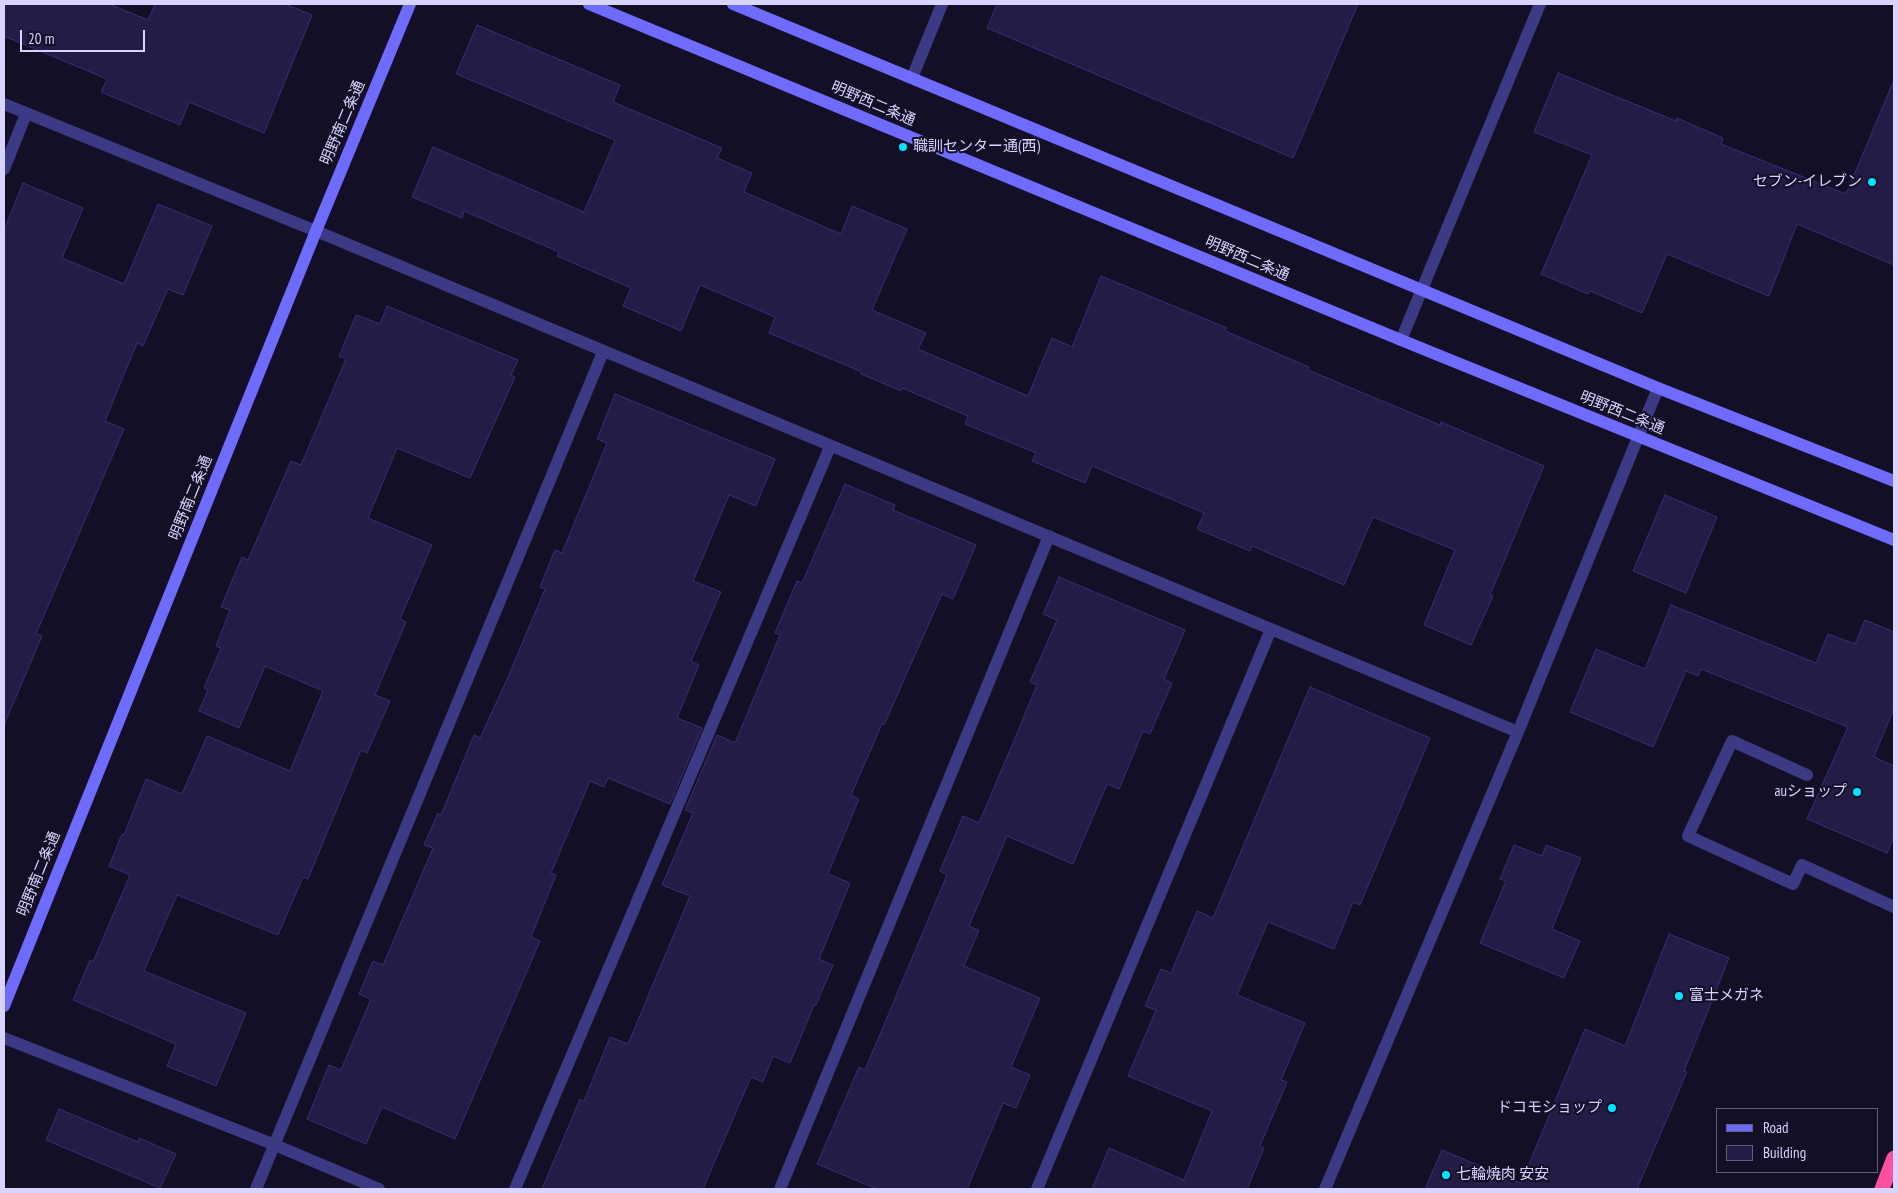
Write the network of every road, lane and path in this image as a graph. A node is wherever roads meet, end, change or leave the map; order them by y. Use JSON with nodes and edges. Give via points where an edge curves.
{"nodes":[{"id":1,"x":410,"y":4,"type":"edge"},
{"id":2,"x":589,"y":4,"type":"edge"},
{"id":3,"x":733,"y":4,"type":"edge"},
{"id":4,"x":942,"y":4,"type":"edge"},
{"id":5,"x":1540,"y":4,"type":"edge"},
{"id":6,"x":912,"y":78,"type":"junction"},
{"id":7,"x":4,"y":104,"type":"edge"},
{"id":8,"x":26,"y":114,"type":"junction"},
{"id":9,"x":4,"y":169,"type":"edge"},
{"id":10,"x":316,"y":231,"type":"junction"},
{"id":11,"x":1422,"y":290,"type":"junction"},
{"id":12,"x":1401,"y":340,"type":"junction"},
{"id":13,"x":603,"y":352,"type":"junction"},
{"id":14,"x":1658,"y":388,"type":"junction"},
{"id":15,"x":1638,"y":437,"type":"junction"},
{"id":16,"x":830,"y":447,"type":"junction"},
{"id":17,"x":1894,"y":481,"type":"edge"},
{"id":18,"x":1049,"y":536,"type":"junction"},
{"id":19,"x":1894,"y":540,"type":"edge"},
{"id":20,"x":1271,"y":629,"type":"junction"},
{"id":21,"x":1518,"y":732,"type":"junction"},
{"id":22,"x":1808,"y":775,"type":"dead end"},
{"id":23,"x":1894,"y":908,"type":"edge"},
{"id":24,"x":4,"y":1006,"type":"edge"},
{"id":25,"x":4,"y":1038,"type":"edge"},
{"id":26,"x":274,"y":1145,"type":"junction"},
{"id":27,"x":1894,"y":1158,"type":"edge"},
{"id":28,"x":256,"y":1189,"type":"edge"},
{"id":29,"x":379,"y":1189,"type":"edge"},
{"id":30,"x":515,"y":1189,"type":"edge"},
{"id":31,"x":780,"y":1189,"type":"edge"},
{"id":32,"x":1037,"y":1189,"type":"edge"},
{"id":33,"x":1325,"y":1189,"type":"edge"},
{"id":34,"x":1882,"y":1189,"type":"edge"}],
"edges":[{"from":1,"to":10,"type":"street","name":"明野南二条通"},
{"from":2,"to":12,"type":"street","name":"明野西二条通"},
{"from":3,"to":6,"type":"street"},
{"from":4,"to":6,"type":"street"},
{"from":5,"to":11,"type":"street"},
{"from":6,"to":11,"type":"street"},
{"from":7,"to":8,"type":"street"},
{"from":8,"to":9,"type":"street"},
{"from":8,"to":10,"type":"street"},
{"from":10,"to":13,"type":"street"},
{"from":10,"to":24,"type":"street","name":"明野南二条通"},
{"from":11,"to":12,"type":"street"},
{"from":11,"to":14,"type":"street"},
{"from":12,"to":15,"type":"street","name":"明野西二条通"},
{"from":13,"to":16,"type":"street"},
{"from":13,"to":26,"type":"street"},
{"from":14,"to":15,"type":"street"},
{"from":14,"to":17,"type":"street"},
{"from":15,"to":19,"type":"street","name":"明野西二条通"},
{"from":15,"to":21,"type":"street"},
{"from":16,"to":18,"type":"street"},
{"from":16,"to":30,"type":"street"},
{"from":18,"to":20,"type":"street"},
{"from":18,"to":31,"type":"street"},
{"from":20,"to":21,"type":"street"},
{"from":20,"to":32,"type":"street"},
{"from":21,"to":33,"type":"street"},
{"from":22,"to":23,"type":"street","via":[[1732,741],[1688,836],[1793,884],[1802,865]]},
{"from":25,"to":26,"type":"street"},
{"from":26,"to":28,"type":"street"},
{"from":26,"to":29,"type":"street"},
{"from":27,"to":34,"type":"highway"}]}
